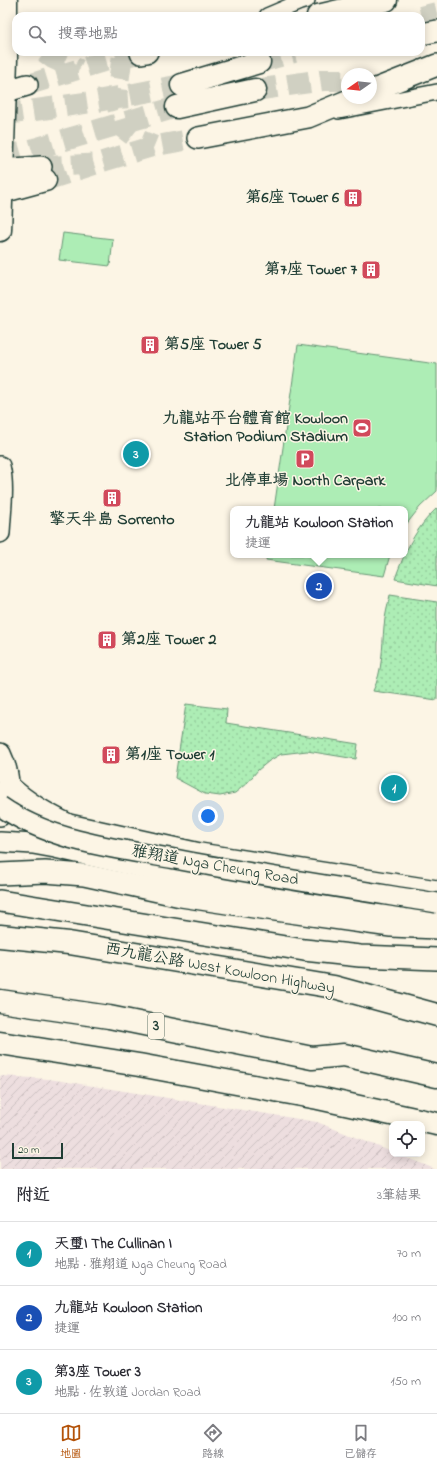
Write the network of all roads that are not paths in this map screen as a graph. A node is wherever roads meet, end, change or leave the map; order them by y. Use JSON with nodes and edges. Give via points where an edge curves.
{"nodes":[{"id":1,"x":307,"y":0,"type":"edge"},
{"id":2,"x":386,"y":0,"type":"edge"},
{"id":3,"x":9,"y":7,"type":"edge"},
{"id":4,"x":276,"y":12,"type":"edge"},
{"id":5,"x":335,"y":12,"type":"edge"},
{"id":6,"x":437,"y":31,"type":"edge"},
{"id":7,"x":425,"y":33,"type":"edge"},
{"id":8,"x":259,"y":62,"type":"tunnel mouth"},
{"id":9,"x":437,"y":65,"type":"edge"},
{"id":10,"x":182,"y":84,"type":"tunnel mouth"},
{"id":11,"x":27,"y":85,"type":"tunnel mouth"},
{"id":12,"x":377,"y":89,"type":"edge"},
{"id":13,"x":256,"y":90,"type":"tunnel mouth"},
{"id":14,"x":2,"y":92,"type":"edge"},
{"id":15,"x":437,"y":92,"type":"edge"},
{"id":16,"x":341,"y":103,"type":"edge"},
{"id":17,"x":177,"y":107,"type":"tunnel mouth"},
{"id":18,"x":308,"y":117,"type":"junction"},
{"id":19,"x":198,"y":138,"type":"tunnel mouth"},
{"id":20,"x":1,"y":170,"type":"edge"},
{"id":21,"x":43,"y":173,"type":"joint"},
{"id":22,"x":1,"y":192,"type":"edge"},
{"id":23,"x":0,"y":230,"type":"edge"},
{"id":24,"x":0,"y":466,"type":"edge"},
{"id":25,"x":0,"y":533,"type":"edge"},
{"id":26,"x":0,"y":754,"type":"edge"},
{"id":27,"x":9,"y":785,"type":"junction"},
{"id":28,"x":0,"y":806,"type":"edge"},
{"id":29,"x":0,"y":815,"type":"edge"},
{"id":30,"x":0,"y":842,"type":"edge"},
{"id":31,"x":0,"y":874,"type":"edge"},
{"id":32,"x":437,"y":890,"type":"edge"},
{"id":33,"x":0,"y":901,"type":"edge"},
{"id":34,"x":437,"y":903,"type":"edge"},
{"id":35,"x":437,"y":915,"type":"edge"},
{"id":36,"x":437,"y":928,"type":"edge"},
{"id":37,"x":0,"y":936,"type":"edge"},
{"id":38,"x":437,"y":959,"type":"edge"},
{"id":39,"x":0,"y":1001,"type":"edge"},
{"id":40,"x":437,"y":1015,"type":"edge"},
{"id":41,"x":0,"y":1043,"type":"edge"},
{"id":42,"x":437,"y":1076,"type":"edge"},
{"id":43,"x":437,"y":1124,"type":"edge"}],
"edges":[{"from":1,"to":4,"type":"street"},
{"from":2,"to":5,"type":"main road"},
{"from":3,"to":14,"type":"main road"},
{"from":6,"to":7,"type":"main road"},
{"from":8,"to":10,"type":"main road"},
{"from":9,"to":12,"type":"main road"},
{"from":11,"to":14,"type":"main road"},
{"from":13,"to":17,"type":"main road"},
{"from":14,"to":20,"type":"main road"},
{"from":15,"to":18,"type":"street"},
{"from":16,"to":18,"type":"main road"},
{"from":18,"to":19,"type":"main road"},
{"from":20,"to":21,"type":"main road"},
{"from":20,"to":22,"type":"main road"},
{"from":21,"to":22,"type":"main road"},
{"from":22,"to":23,"type":"main road"},
{"from":24,"to":25,"type":"street"},
{"from":26,"to":27,"type":"main road"},
{"from":27,"to":29,"type":"main road"},
{"from":27,"to":32,"type":"street","name":"雅翔道 Nga Cheung Road","via":[[25,799],[70,824],[200,853]]},
{"from":28,"to":34,"type":"street","name":"雅翔道 Nga Cheung Road","bridge":true,"via":[[44,830],[99,846]]},
{"from":30,"to":35,"type":"street","name":"雅翔道 Nga Cheung Road","via":[[55,848],[182,877]]},
{"from":31,"to":36,"type":"main road","name":"雅翔道 Nga Cheung Road","via":[[45,872],[84,876],[181,896],[254,907],[391,926]]},
{"from":33,"to":38,"type":"main road","via":[[304,950],[360,956]]},
{"from":37,"to":40,"type":"main road","name":"西九龍公路 West Kowloon Highway","via":[[69,943],[334,987]]},
{"from":39,"to":42,"type":"main road","number":"3","via":[[109,1017],[312,1058],[344,1055]]},
{"from":41,"to":43,"type":"main road","via":[[139,1065],[318,1098]]}]}
